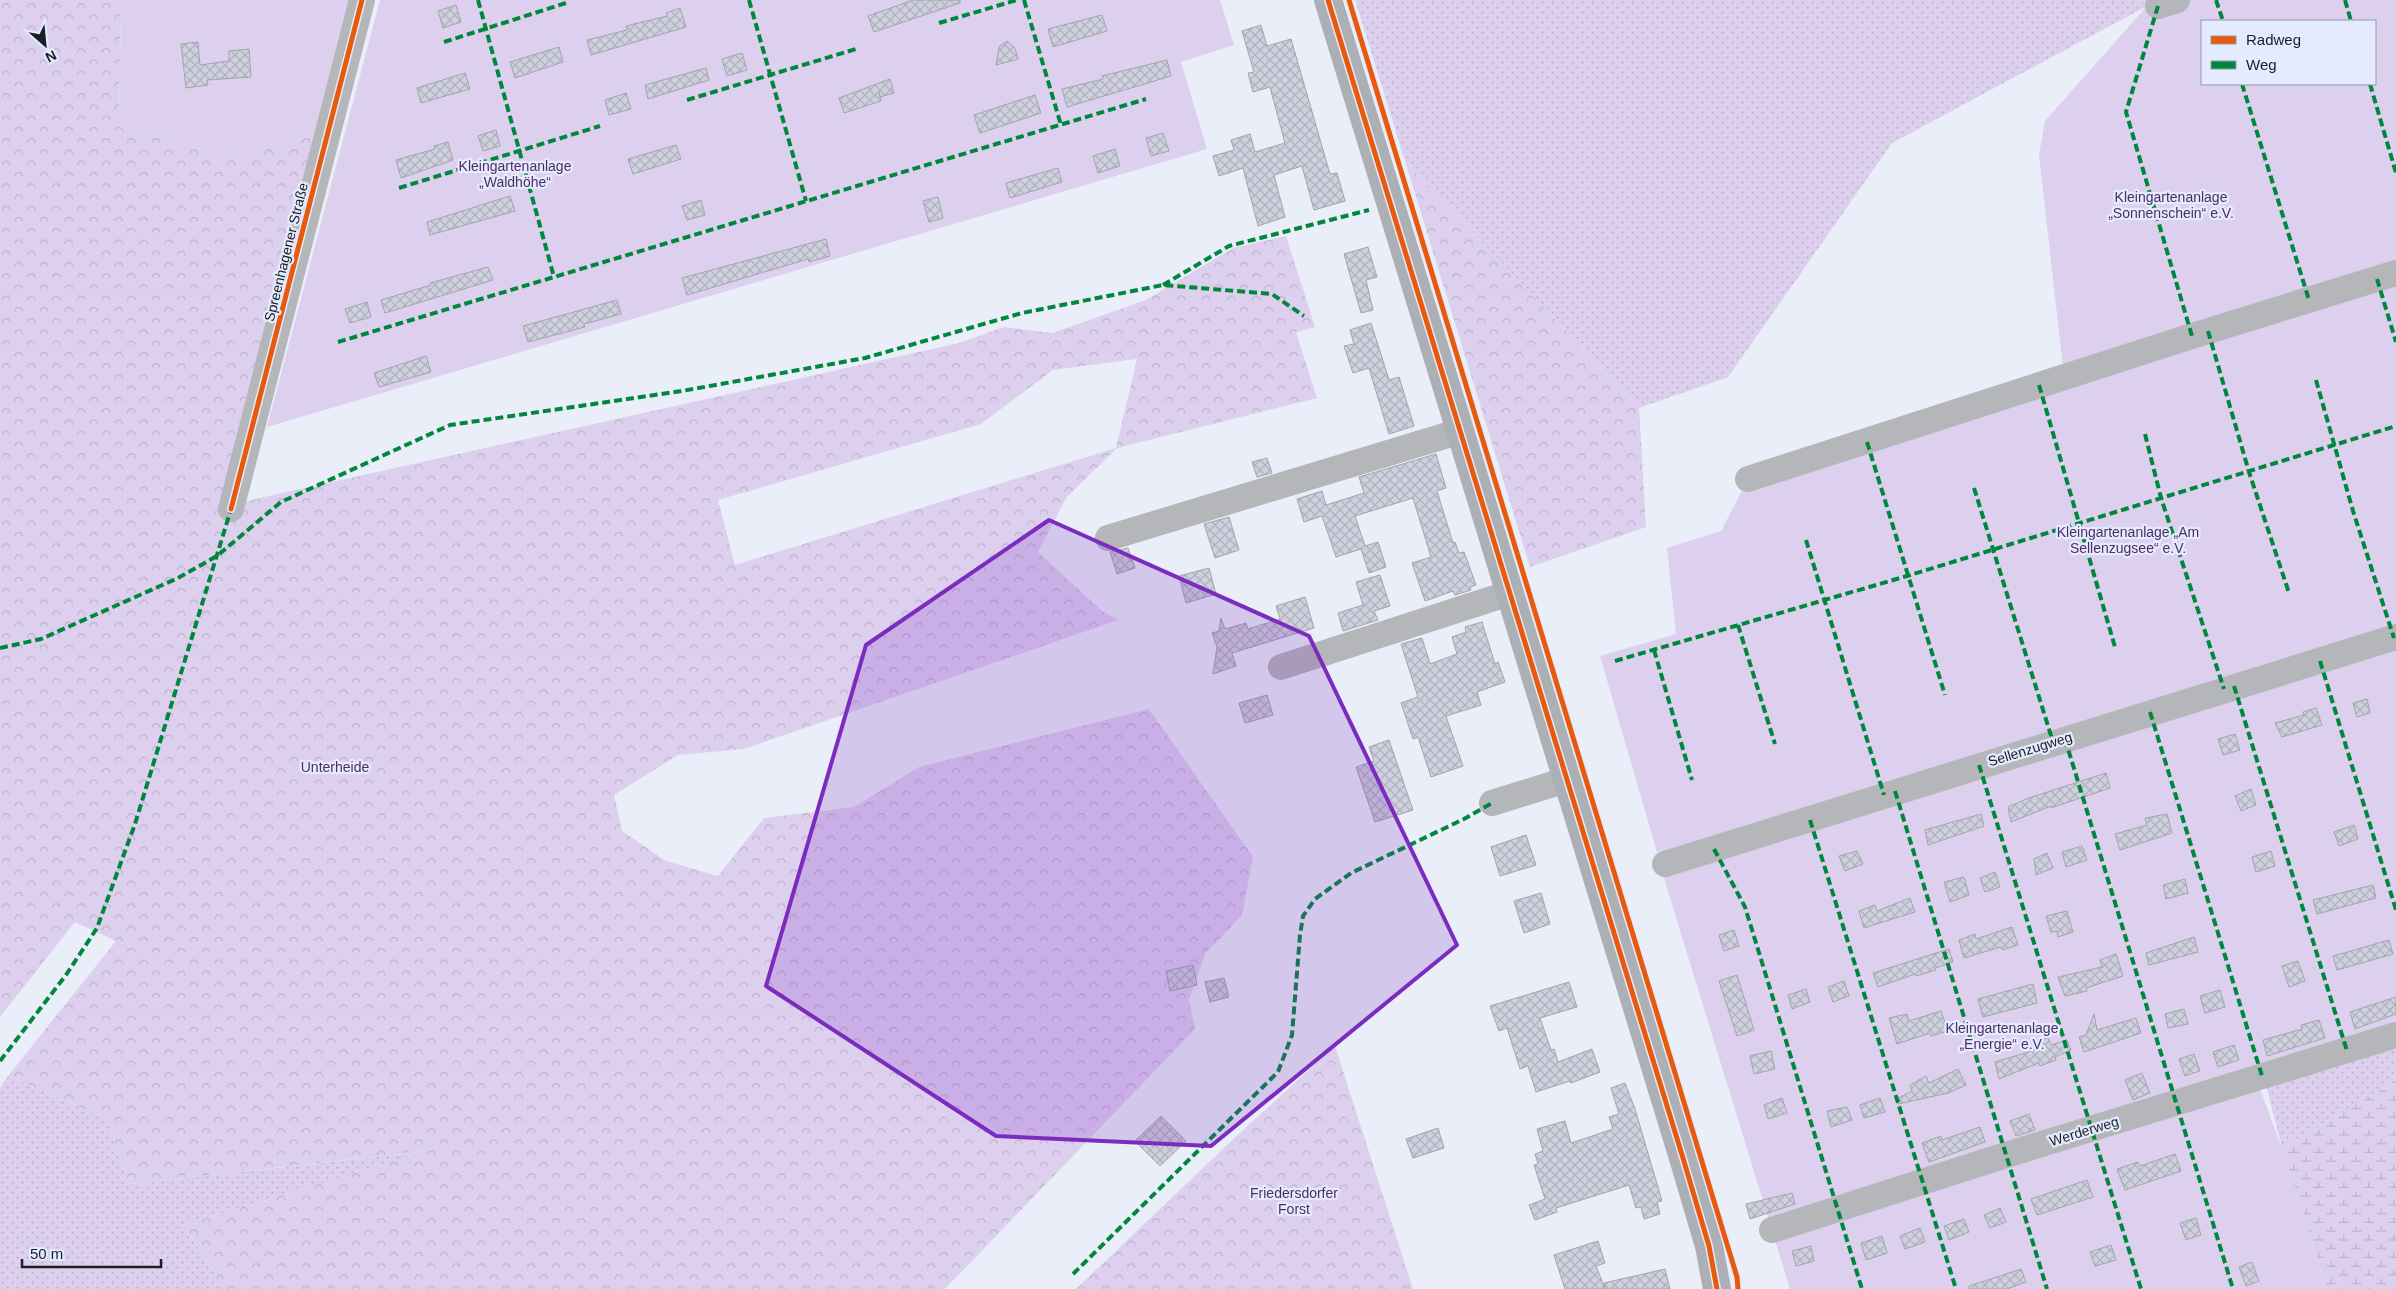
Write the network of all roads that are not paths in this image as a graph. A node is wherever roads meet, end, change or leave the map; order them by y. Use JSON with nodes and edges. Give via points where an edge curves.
{"nodes":[{"id":1,"x":362,"y":0,"type":"edge"},
{"id":2,"x":1328,"y":0,"type":"edge"},
{"id":3,"x":2396,"y":273,"type":"edge"},
{"id":4,"x":1460,"y":431,"type":"junction"},
{"id":5,"x":1748,"y":479,"type":"dead end"},
{"id":6,"x":231,"y":509,"type":"dead end"},
{"id":7,"x":1108,"y":538,"type":"dead end"},
{"id":8,"x":1510,"y":593,"type":"junction"},
{"id":9,"x":2396,"y":637,"type":"edge"},
{"id":10,"x":1281,"y":667,"type":"dead end"},
{"id":11,"x":1566,"y":780,"type":"junction"},
{"id":12,"x":1492,"y":803,"type":"dead end"},
{"id":13,"x":1665,"y":864,"type":"dead end"},
{"id":14,"x":2396,"y":1035,"type":"edge"},
{"id":15,"x":1772,"y":1230,"type":"dead end"},
{"id":16,"x":1717,"y":1289,"type":"edge"}],
"edges":[{"from":1,"to":6,"type":"street","name":"Spreenhagener Straße"},
{"from":2,"to":4,"type":"main road"},
{"from":3,"to":5,"type":"street"},
{"from":4,"to":7,"type":"street"},
{"from":4,"to":8,"type":"main road"},
{"from":8,"to":10,"type":"street"},
{"from":8,"to":11,"type":"main road"},
{"from":9,"to":13,"type":"street","name":"Sellenzugweg"},
{"from":11,"to":12,"type":"street"},
{"from":11,"to":16,"type":"main road","via":[[1683,1158],[1709,1246]]},
{"from":14,"to":15,"type":"street","name":"Werderweg"}]}
